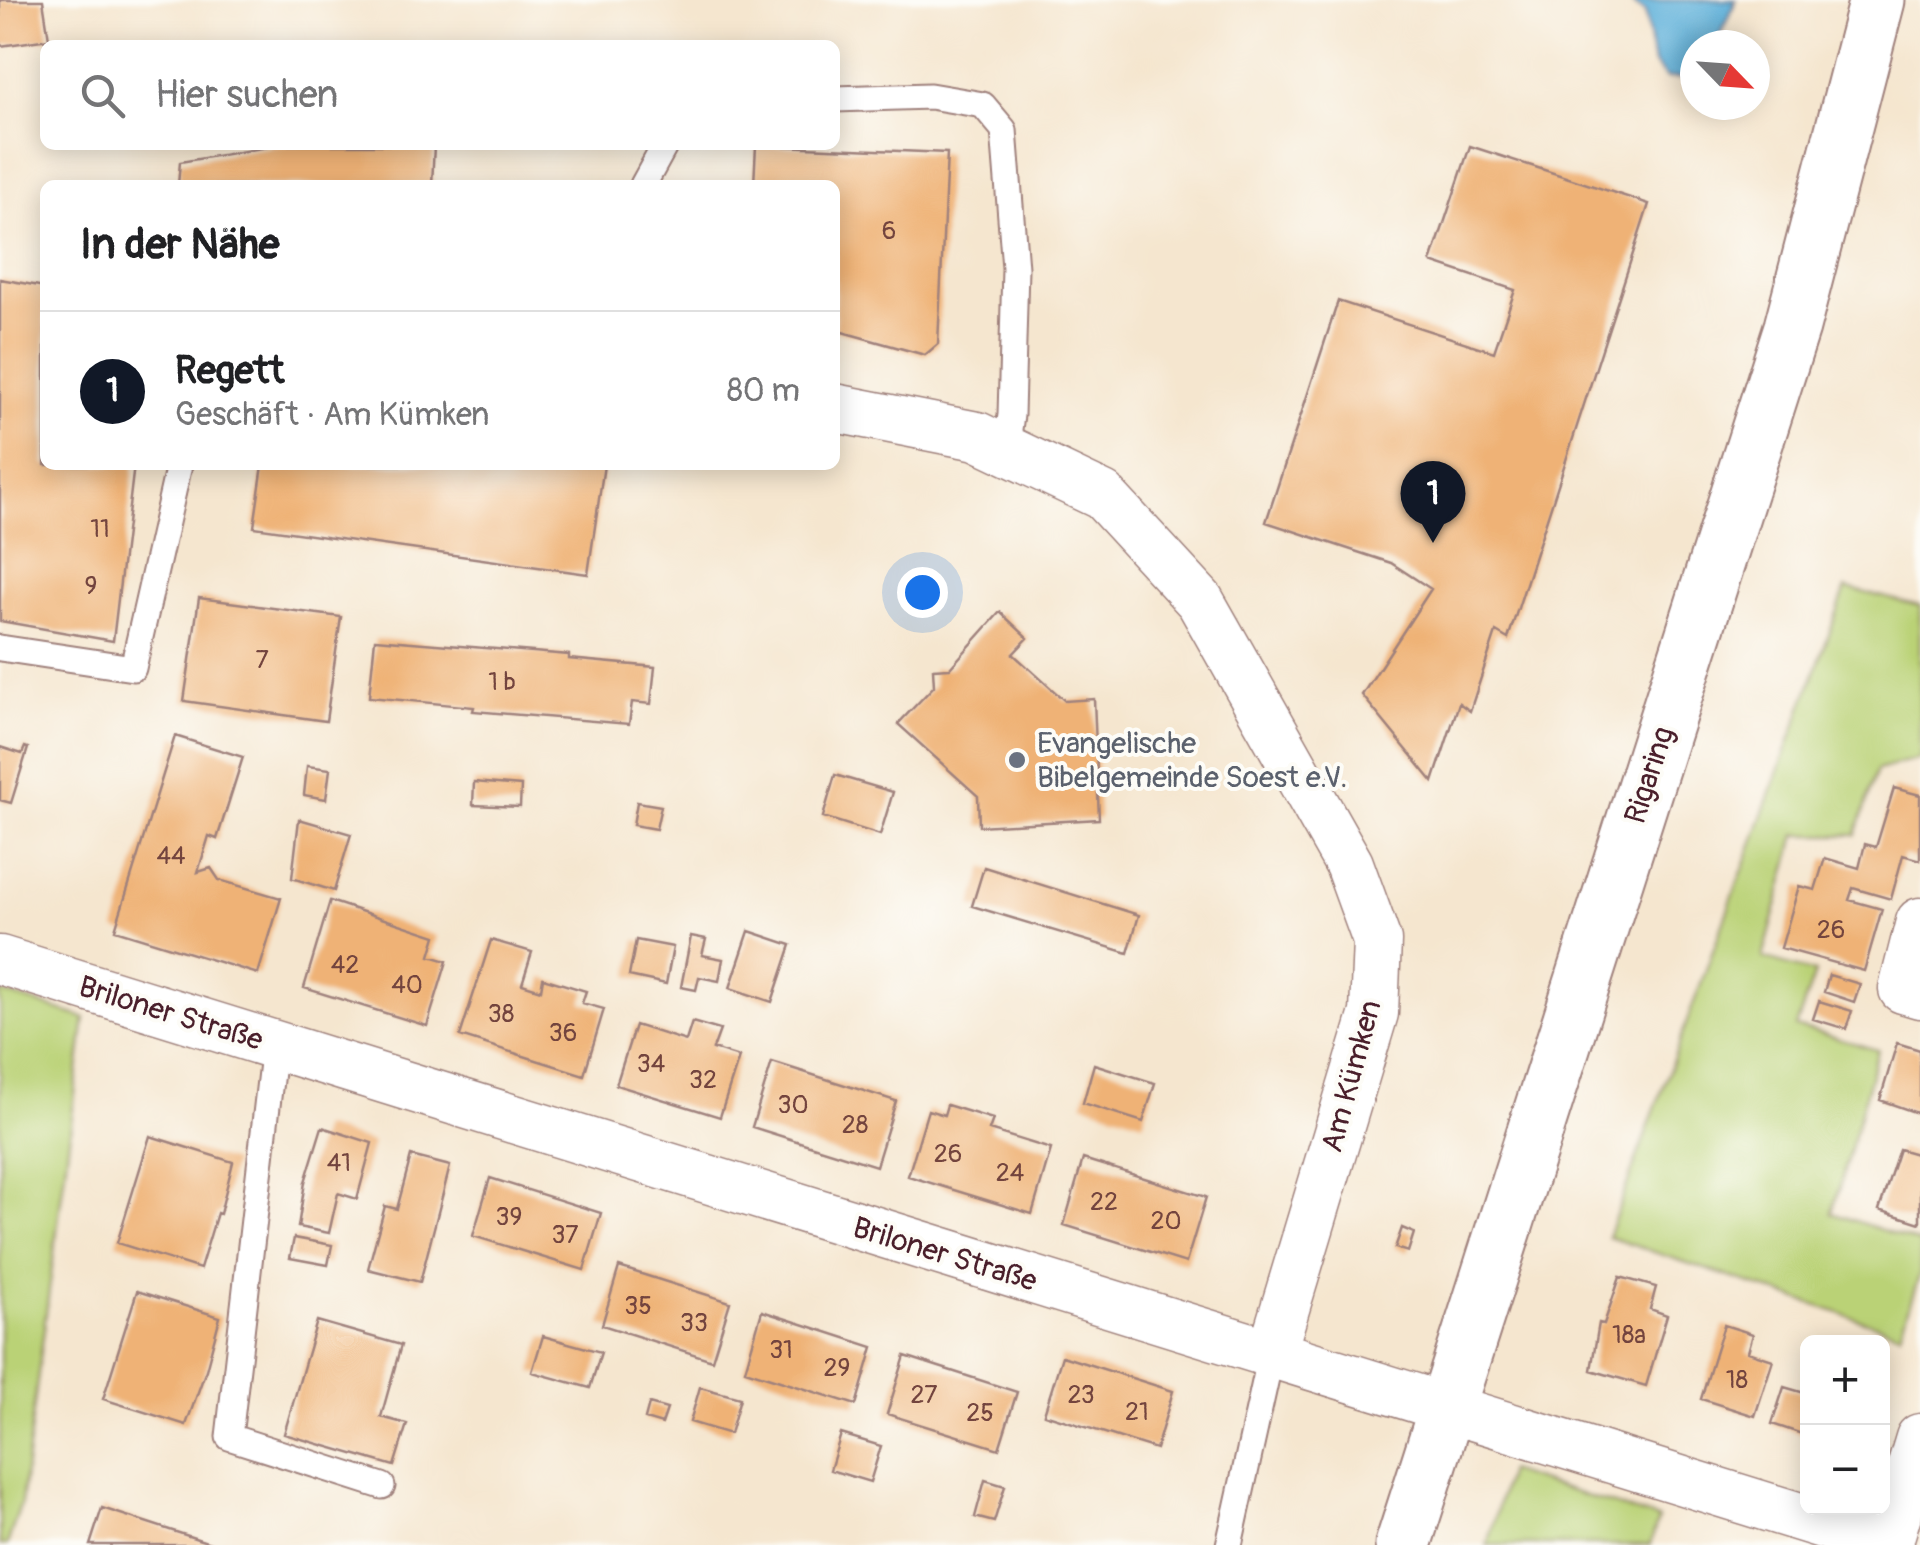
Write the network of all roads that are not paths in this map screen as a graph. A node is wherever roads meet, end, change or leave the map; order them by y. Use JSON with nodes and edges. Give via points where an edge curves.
{"nodes":[{"id":1,"x":1878,"y":0,"type":"edge"},
{"id":2,"x":840,"y":99,"type":"edge"},
{"id":3,"x":662,"y":150,"type":"edge"},
{"id":4,"x":646,"y":180,"type":"edge"},
{"id":5,"x":840,"y":409,"type":"edge"},
{"id":6,"x":1006,"y":450,"type":"junction"},
{"id":7,"x":177,"y":470,"type":"edge"},
{"id":8,"x":0,"y":648,"type":"edge"},
{"id":9,"x":1920,"y":922,"type":"edge"},
{"id":10,"x":0,"y":960,"type":"edge"},
{"id":11,"x":1920,"y":994,"type":"edge"},
{"id":12,"x":274,"y":1045,"type":"junction"},
{"id":13,"x":1270,"y":1355,"type":"junction"},
{"id":14,"x":1445,"y":1407,"type":"junction"},
{"id":15,"x":1920,"y":1438,"type":"edge"},
{"id":16,"x":382,"y":1486,"type":"dead end"},
{"id":17,"x":1815,"y":1533,"type":"edge"},
{"id":18,"x":1229,"y":1545,"type":"edge"},
{"id":19,"x":1402,"y":1545,"type":"edge"},
{"id":20,"x":1889,"y":1545,"type":"edge"}],
"edges":[{"from":1,"to":14,"type":"main road","name":"Rigaring","via":[[1792,327]]},
{"from":2,"to":6,"type":"lane","via":[[930,96],[983,105],[1004,130],[1015,268]]},
{"from":3,"to":4,"type":"lane"},
{"from":5,"to":6,"type":"street","name":"Am Kümken","via":[[978,436]]},
{"from":6,"to":13,"type":"street","name":"Am Kümken","via":[[1103,496],[1200,601],[1349,864],[1377,940],[1374,1012]]},
{"from":7,"to":8,"type":"lane","via":[[133,668]]},
{"from":9,"to":11,"type":"street","via":[[1903,989]]},
{"from":10,"to":12,"type":"street","name":"Briloner Straße"},
{"from":12,"to":13,"type":"street","name":"Briloner Straße"},
{"from":12,"to":16,"type":"lane","via":[[228,1437]]},
{"from":13,"to":14,"type":"street","name":"Briloner Straße"},
{"from":13,"to":18,"type":"lane"},
{"from":14,"to":17,"type":"street","name":"Briloner Straße"},
{"from":14,"to":19,"type":"main road","name":"Rigaring"},
{"from":15,"to":20,"type":"street"},
{"from":17,"to":20,"type":"street","name":"Briloner Straße"}]}
